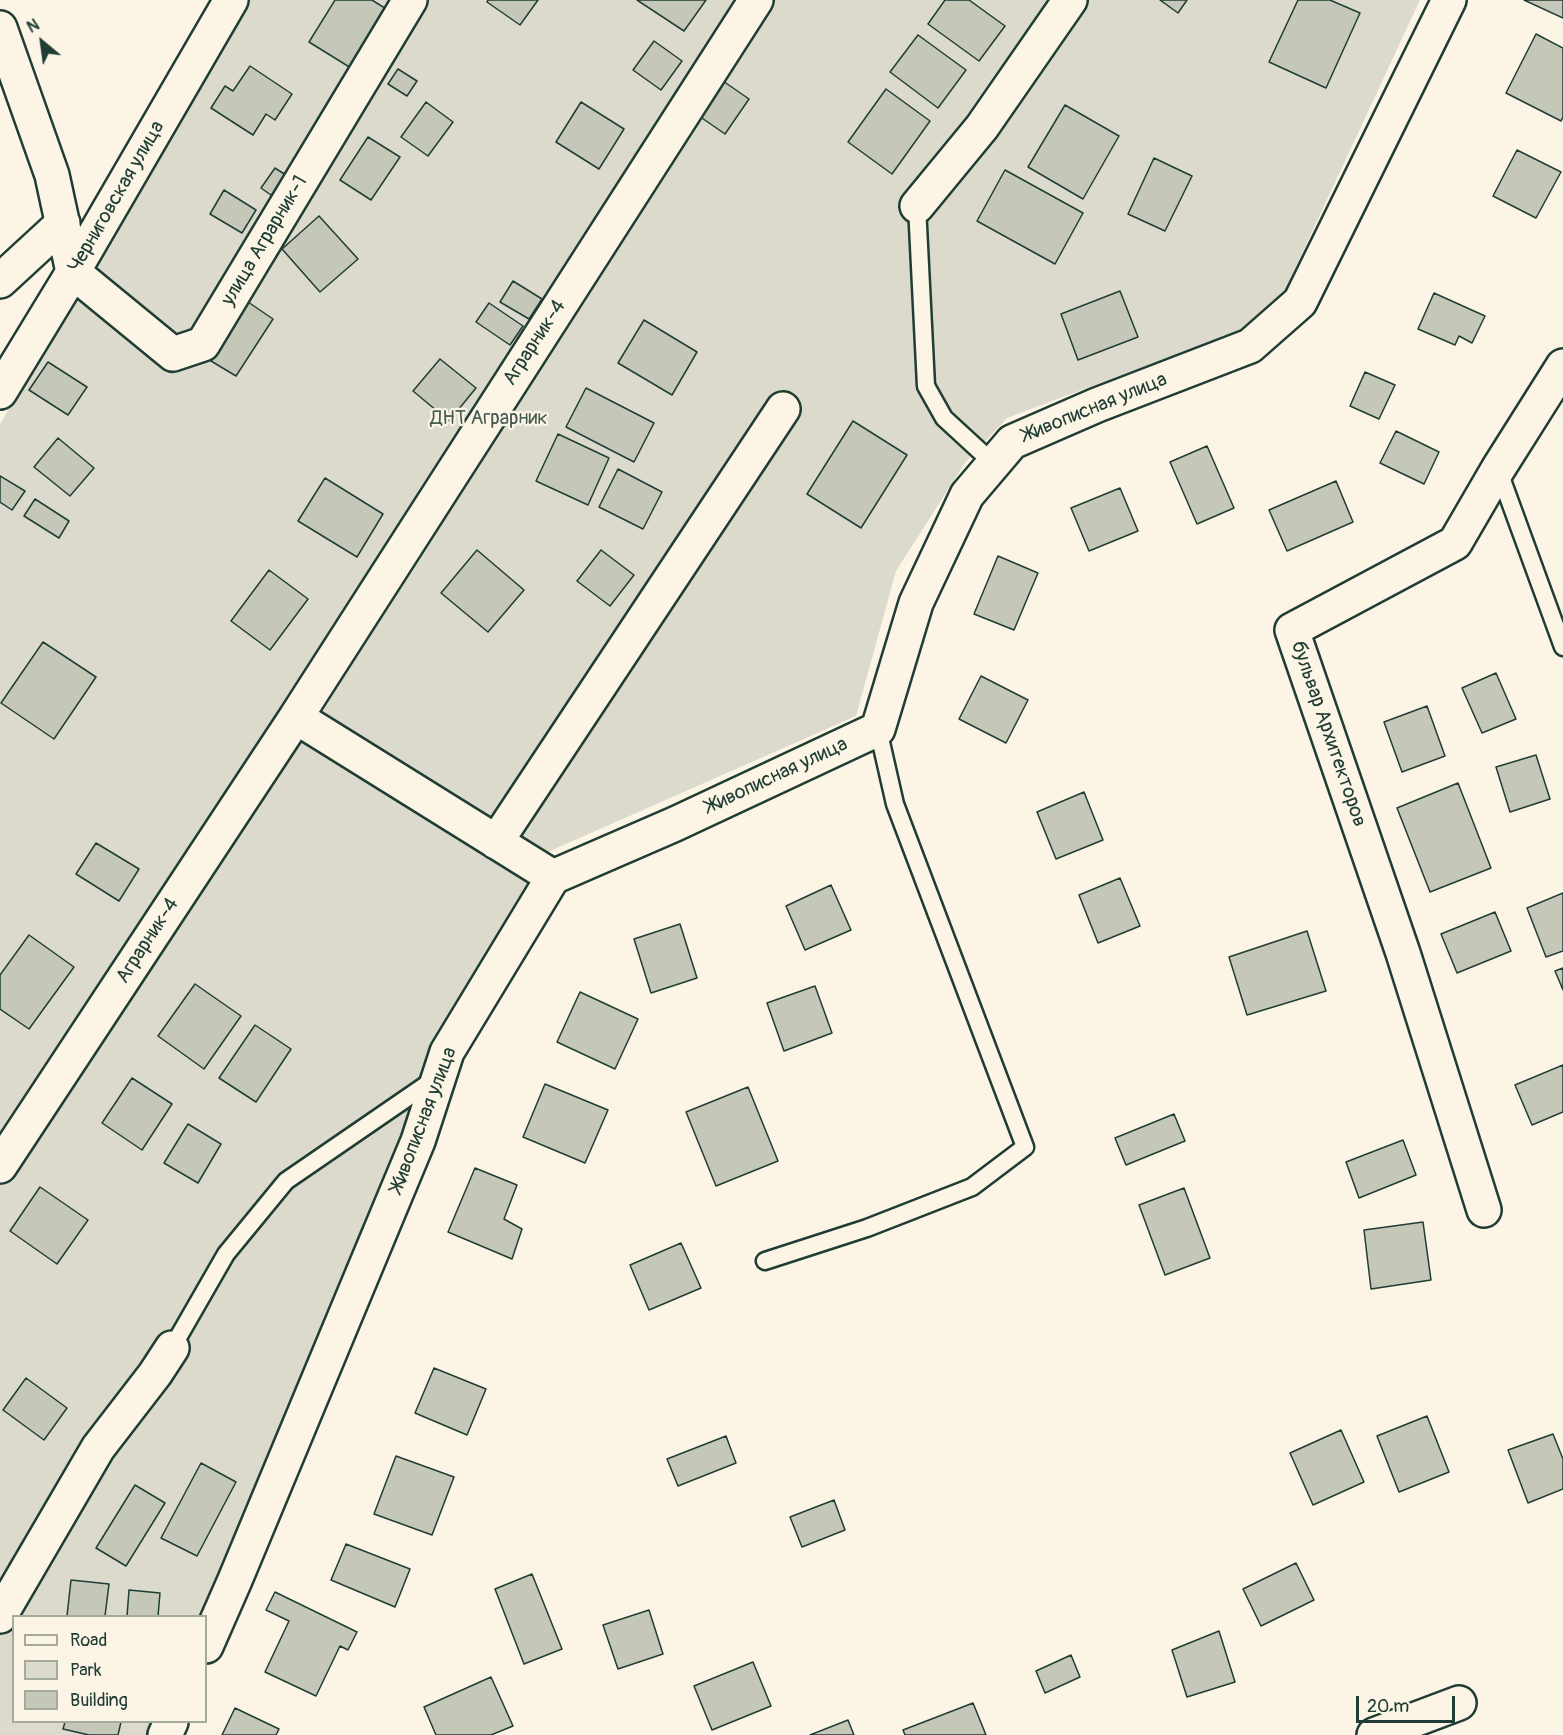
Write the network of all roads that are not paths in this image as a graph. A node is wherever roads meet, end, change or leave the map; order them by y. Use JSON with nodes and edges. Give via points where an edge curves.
{"nodes":[{"id":1,"x":231,"y":0,"type":"edge"},
{"id":2,"x":410,"y":0,"type":"edge"},
{"id":3,"x":756,"y":0,"type":"edge"},
{"id":4,"x":1070,"y":0,"type":"edge"},
{"id":5,"x":1449,"y":0,"type":"edge"},
{"id":6,"x":0,"y":28,"type":"edge"},
{"id":7,"x":917,"y":206,"type":"joint"},
{"id":8,"x":63,"y":223,"type":"junction"},
{"id":9,"x":73,"y":272,"type":"junction"},
{"id":10,"x":0,"y":281,"type":"edge"},
{"id":11,"x":1563,"y":366,"type":"edge"},
{"id":12,"x":0,"y":392,"type":"edge"},
{"id":13,"x":783,"y":409,"type":"dead end"},
{"id":14,"x":994,"y":464,"type":"junction"},
{"id":15,"x":1498,"y":469,"type":"junction"},
{"id":16,"x":1563,"y":647,"type":"edge"},
{"id":17,"x":296,"y":717,"type":"junction"},
{"id":18,"x":878,"y":729,"type":"junction"},
{"id":19,"x":496,"y":842,"type":"junction"},
{"id":20,"x":553,"y":878,"type":"junction"},
{"id":21,"x":439,"y":1076,"type":"junction"},
{"id":22,"x":0,"y":1166,"type":"edge"},
{"id":23,"x":1484,"y":1210,"type":"dead end"},
{"id":24,"x":765,"y":1261,"type":"dead end"},
{"id":25,"x":172,"y":1348,"type":"joint"},
{"id":26,"x":0,"y":1617,"type":"edge"},
{"id":27,"x":207,"y":1644,"type":"edge"},
{"id":28,"x":1459,"y":1702,"type":"dead end"},
{"id":29,"x":1374,"y":1735,"type":"edge"}],
"edges":[{"from":1,"to":9,"type":"street","name":"Черниговская улица"},
{"from":2,"to":9,"type":"street","name":"улица Аграрник-1","via":[[203,344],[173,354]]},
{"from":3,"to":17,"type":"street","name":"Аграрник-4"},
{"from":4,"to":7,"type":"street","via":[[982,127]]},
{"from":5,"to":14,"type":"street","name":"Живописная улица","via":[[1300,302],[1250,346],[1012,442]]},
{"from":6,"to":8,"type":"street","via":[[52,175]]},
{"from":7,"to":14,"type":"lane","via":[[926,386],[944,418]]},
{"from":8,"to":9,"type":"street"},
{"from":8,"to":10,"type":"street"},
{"from":9,"to":12,"type":"street","name":"Черниговская улица"},
{"from":11,"to":15,"type":"street","name":"бульвар Архитекторов"},
{"from":13,"to":19,"type":"street"},
{"from":14,"to":18,"type":"street","name":"Живописная улица","via":[[967,495],[916,603]]},
{"from":15,"to":16,"type":"lane"},
{"from":15,"to":23,"type":"street","name":"бульвар Архитекторов","via":[[1455,543],[1292,630],[1403,953]]},
{"from":17,"to":19,"type":"street"},
{"from":17,"to":22,"type":"street","name":"Аграрник-4"},
{"from":18,"to":20,"type":"street","name":"Живописная улица"},
{"from":18,"to":24,"type":"lane","via":[[896,804],[1025,1147],[972,1186],[867,1228]]},
{"from":19,"to":20,"type":"street"},
{"from":20,"to":21,"type":"street","name":"Живописная улица","via":[[447,1052]]},
{"from":21,"to":25,"type":"lane","via":[[286,1181],[226,1254]]},
{"from":21,"to":27,"type":"street","name":"Живописная улица","via":[[418,1141]]},
{"from":25,"to":26,"type":"street","via":[[98,1448]]},
{"from":28,"to":29,"type":"street"}]}
